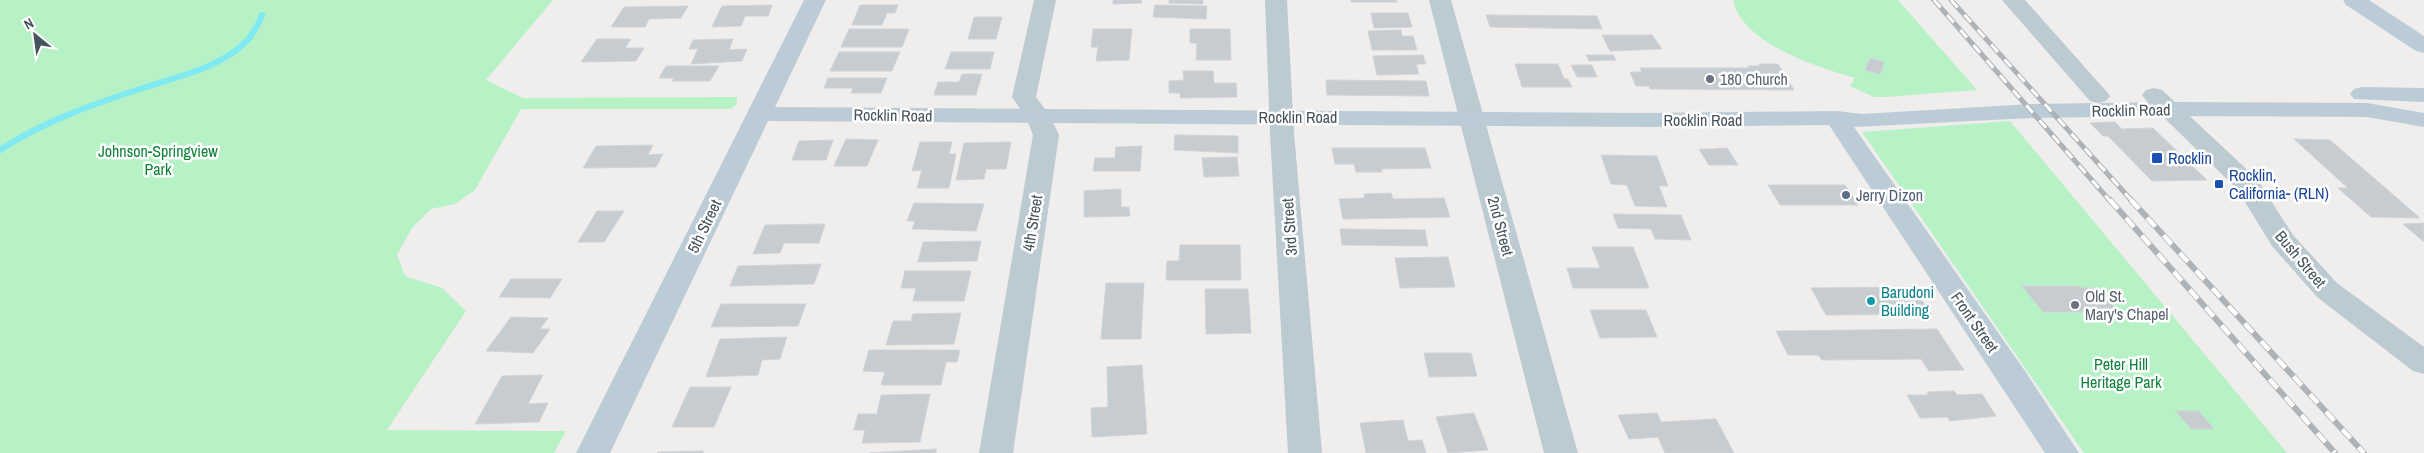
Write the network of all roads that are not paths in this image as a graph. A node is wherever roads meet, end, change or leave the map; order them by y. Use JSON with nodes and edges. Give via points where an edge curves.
{"nodes":[{"id":1,"x":815,"y":0,"type":"edge"},
{"id":2,"x":1045,"y":0,"type":"edge"},
{"id":3,"x":1276,"y":0,"type":"edge"},
{"id":4,"x":1440,"y":0,"type":"edge"},
{"id":5,"x":2013,"y":0,"type":"edge"},
{"id":6,"x":2354,"y":0,"type":"edge"},
{"id":7,"x":2391,"y":4,"type":"edge"},
{"id":8,"x":2424,"y":26,"type":"edge"},
{"id":9,"x":2424,"y":30,"type":"edge"},
{"id":10,"x":2424,"y":46,"type":"edge"},
{"id":11,"x":2424,"y":95,"type":"edge"},
{"id":12,"x":2098,"y":96,"type":"junction"},
{"id":13,"x":2161,"y":102,"type":"junction"},
{"id":14,"x":2326,"y":109,"type":"junction"},
{"id":15,"x":759,"y":114,"type":"junction"},
{"id":16,"x":1038,"y":116,"type":"junction"},
{"id":17,"x":1282,"y":117,"type":"junction"},
{"id":18,"x":1837,"y":118,"type":"junction"},
{"id":19,"x":1473,"y":119,"type":"junction"},
{"id":20,"x":2424,"y":120,"type":"edge"},
{"id":21,"x":2424,"y":132,"type":"edge"},
{"id":22,"x":2424,"y":363,"type":"edge"},
{"id":23,"x":593,"y":453,"type":"edge"},
{"id":24,"x":996,"y":453,"type":"edge"},
{"id":25,"x":1305,"y":453,"type":"edge"},
{"id":26,"x":1561,"y":453,"type":"edge"},
{"id":27,"x":2062,"y":453,"type":"edge"}],
"edges":[{"from":1,"to":15,"type":"street","name":"5th Street"},
{"from":2,"to":16,"type":"street","name":"4th Street","via":[[1024,97]]},
{"from":3,"to":17,"type":"street","name":"3rd Street"},
{"from":4,"to":19,"type":"street","name":"2nd Street"},
{"from":5,"to":12,"type":"street"},
{"from":6,"to":10,"type":"street"},
{"from":7,"to":8,"type":"street"},
{"from":7,"to":9,"type":"street"},
{"from":11,"to":13,"type":"street","name":"Rocklin Road"},
{"from":12,"to":13,"type":"street","name":"Rocklin Road"},
{"from":12,"to":18,"type":"street","name":"Rocklin Road","via":[[1861,111]]},
{"from":13,"to":14,"type":"street","name":"Rocklin Road"},
{"from":13,"to":18,"type":"street","name":"Rocklin Road","via":[[1862,121]]},
{"from":13,"to":22,"type":"street","name":"Bush Street","via":[[2248,185],[2282,240],[2327,290]]},
{"from":14,"to":20,"type":"street","name":"Rocklin Road","via":[[2367,110]]},
{"from":14,"to":21,"type":"street"},
{"from":15,"to":16,"type":"street","name":"Rocklin Road"},
{"from":15,"to":23,"type":"street","name":"5th Street"},
{"from":16,"to":17,"type":"street","name":"Rocklin Road"},
{"from":16,"to":24,"type":"street","name":"4th Street","via":[[1046,135]]},
{"from":17,"to":19,"type":"street","name":"Rocklin Road"},
{"from":17,"to":25,"type":"street","name":"3rd Street"},
{"from":18,"to":19,"type":"street","name":"Rocklin Road"},
{"from":18,"to":27,"type":"street","name":"Front Street","via":[[1848,139]]},
{"from":19,"to":26,"type":"street","name":"2nd Street"}]}
